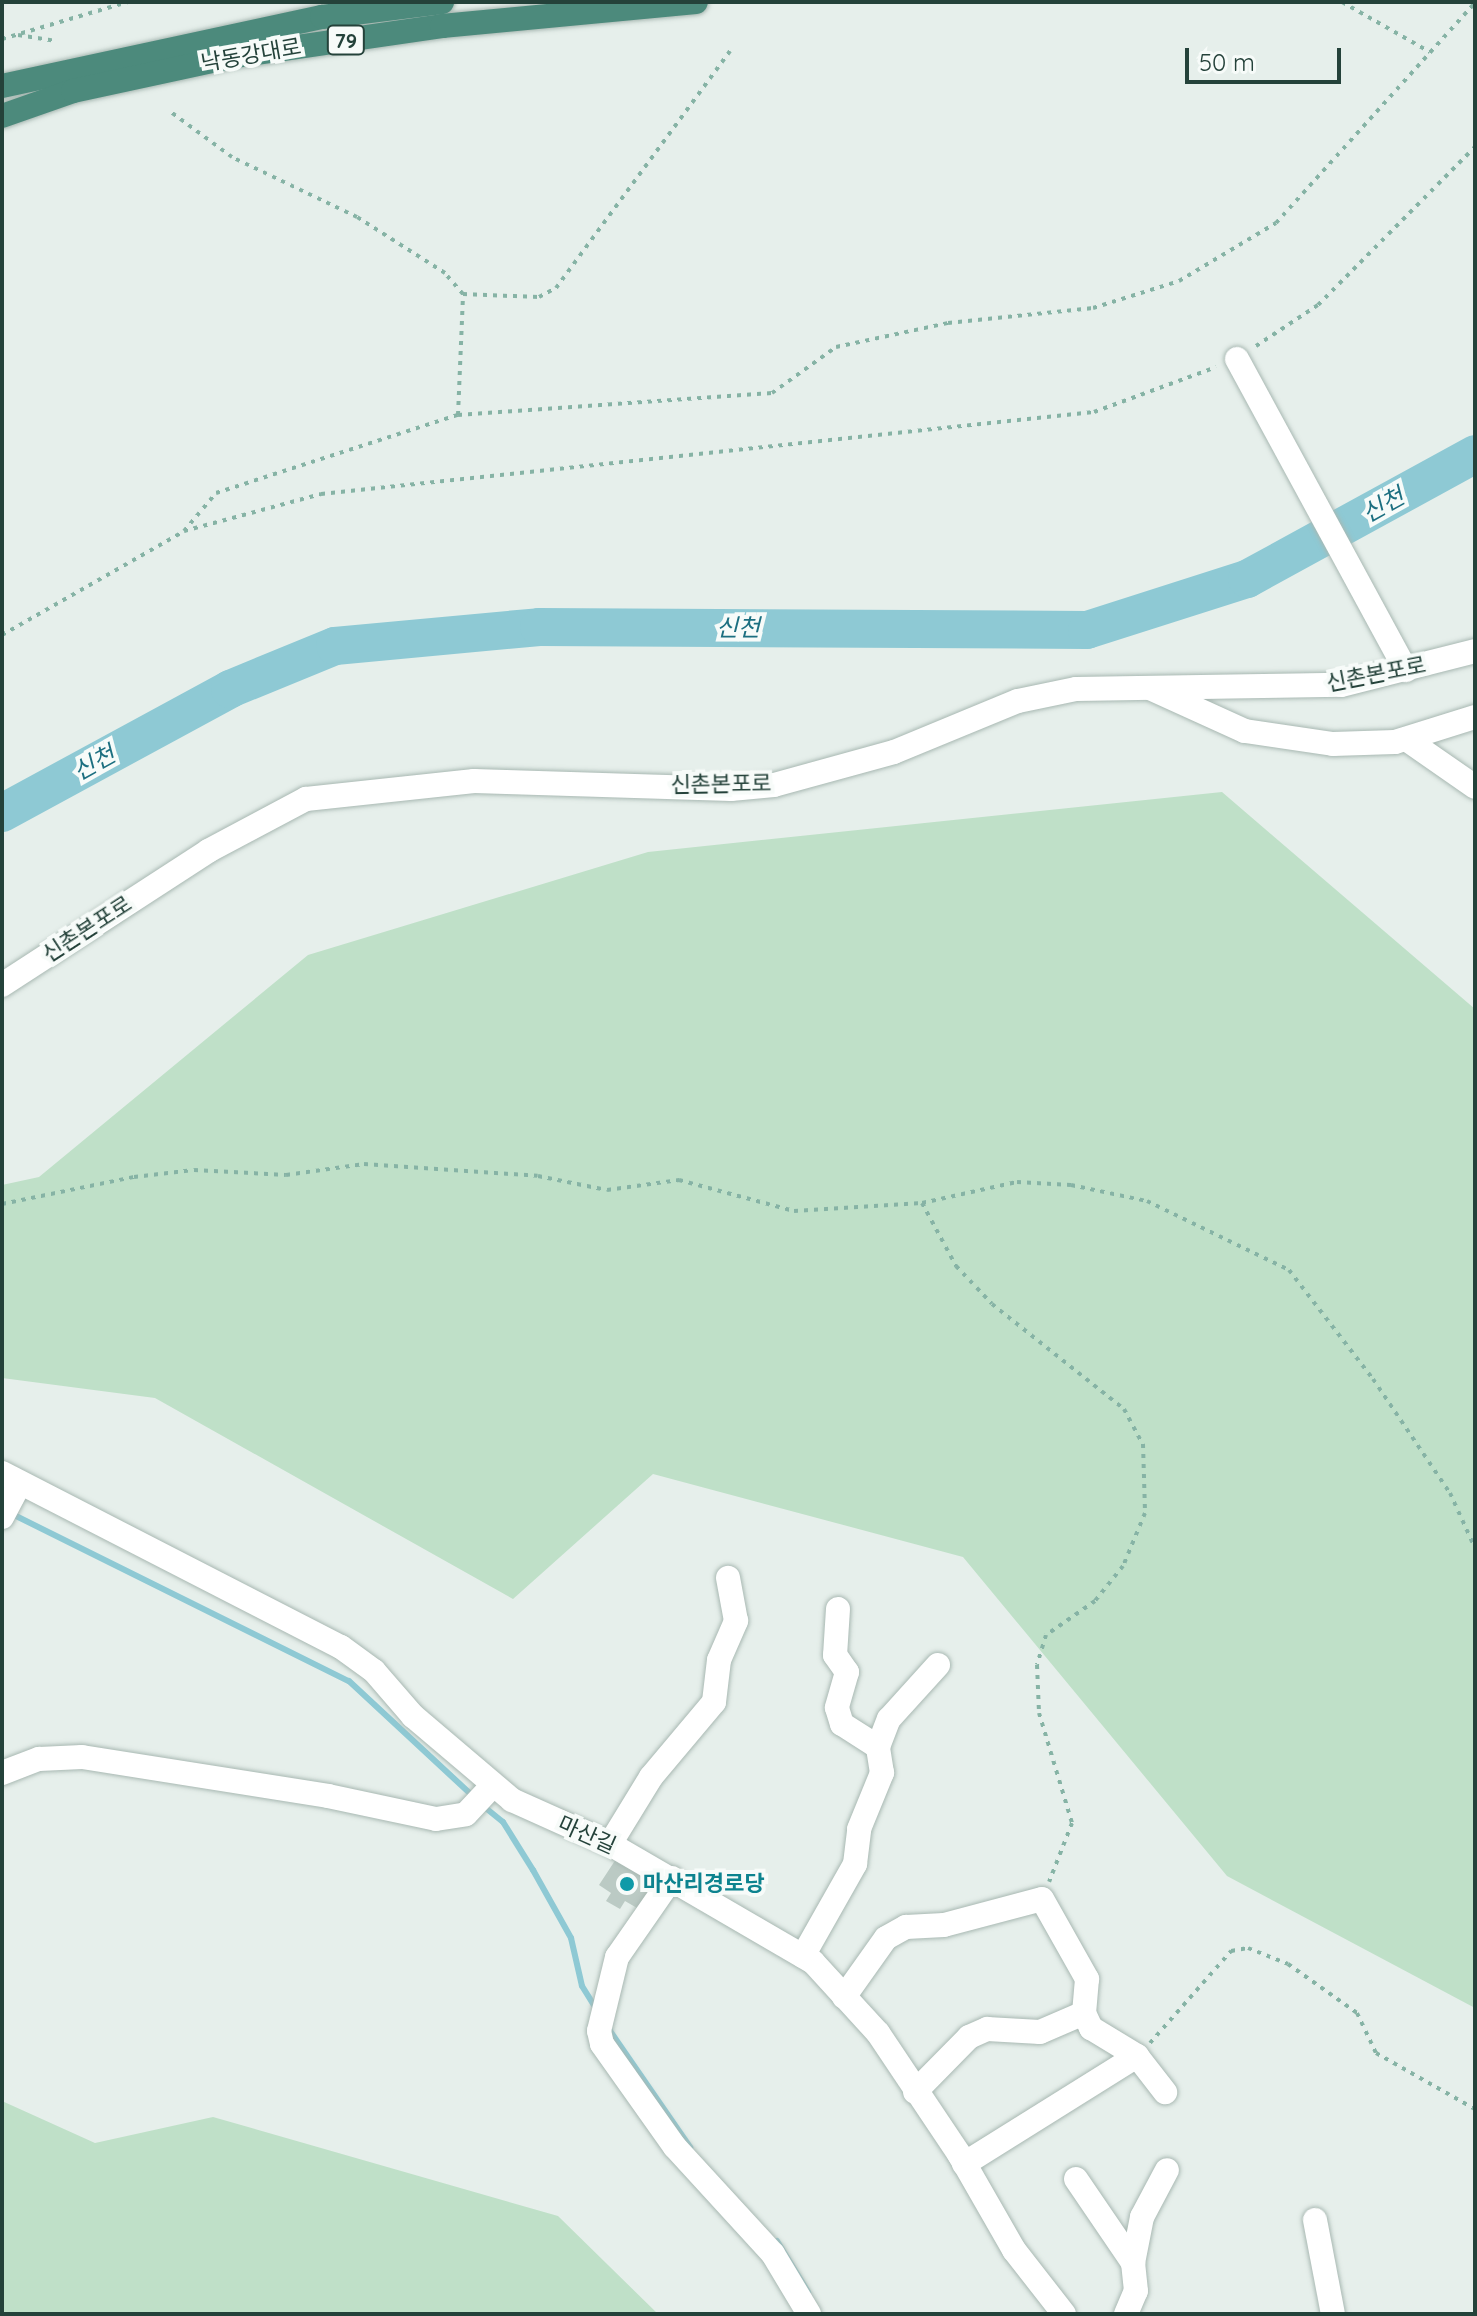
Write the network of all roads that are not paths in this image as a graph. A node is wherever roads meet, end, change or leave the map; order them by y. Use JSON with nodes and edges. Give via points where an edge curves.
{"nodes":[{"id":1,"x":442,"y":2,"type":"edge"},
{"id":2,"x":696,"y":2,"type":"edge"},
{"id":3,"x":2,"y":86,"type":"edge"},
{"id":4,"x":2,"y":116,"type":"edge"},
{"id":5,"x":1237,"y":359,"type":"road end"},
{"id":6,"x":1475,"y":651,"type":"edge"},
{"id":7,"x":1406,"y":670,"type":"junction"},
{"id":8,"x":1150,"y":688,"type":"junction"},
{"id":9,"x":1475,"y":717,"type":"edge"},
{"id":10,"x":1406,"y":739,"type":"junction"},
{"id":11,"x":1475,"y":787,"type":"edge"},
{"id":12,"x":2,"y":985,"type":"edge"},
{"id":13,"x":9,"y":1493,"type":"edge"},
{"id":14,"x":728,"y":1578,"type":"dead end"},
{"id":15,"x":838,"y":1609,"type":"dead end"},
{"id":16,"x":938,"y":1665,"type":"dead end"},
{"id":17,"x":878,"y":1747,"type":"junction"},
{"id":18,"x":2,"y":1773,"type":"edge"},
{"id":19,"x":480,"y":1799,"type":"junction"},
{"id":20,"x":610,"y":1844,"type":"junction"},
{"id":21,"x":672,"y":1878,"type":"junction"},
{"id":22,"x":803,"y":1956,"type":"junction"},
{"id":23,"x":844,"y":1997,"type":"junction"},
{"id":24,"x":1084,"y":2013,"type":"junction"},
{"id":25,"x":1137,"y":2056,"type":"junction"},
{"id":26,"x":915,"y":2092,"type":"junction"},
{"id":27,"x":1165,"y":2092,"type":"dead end"},
{"id":28,"x":964,"y":2164,"type":"junction"},
{"id":29,"x":1167,"y":2170,"type":"dead end"},
{"id":30,"x":1076,"y":2179,"type":"dead end"},
{"id":31,"x":1315,"y":2220,"type":"dead end"},
{"id":32,"x":1133,"y":2263,"type":"junction"},
{"id":33,"x":809,"y":2314,"type":"edge"},
{"id":34,"x":1064,"y":2314,"type":"edge"},
{"id":35,"x":1126,"y":2314,"type":"edge"},
{"id":36,"x":1333,"y":2314,"type":"edge"}],
"edges":[{"from":1,"to":3,"type":"highway","name":"낙동강대로","number":"79","via":[[322,17]]},
{"from":2,"to":4,"type":"highway","name":"낙동강대로","number":"79","via":[[442,26],[235,56],[73,91]]},
{"from":5,"to":7,"type":"street"},
{"from":6,"to":7,"type":"street","name":"신촌본포로"},
{"from":7,"to":8,"type":"street","name":"신촌본포로","via":[[1341,685]]},
{"from":8,"to":10,"type":"street","via":[[1245,731],[1333,744]]},
{"from":8,"to":12,"type":"street","name":"신촌본포로","via":[[1076,689],[1018,701],[894,752],[774,785],[731,789],[474,781],[306,799],[228,838]]},
{"from":9,"to":10,"type":"street"},
{"from":10,"to":11,"type":"street"},
{"from":13,"to":19,"type":"street","name":"마산길","via":[[341,1647],[374,1671]]},
{"from":14,"to":20,"type":"street","via":[[736,1621],[719,1660],[714,1702],[651,1777]]},
{"from":15,"to":17,"type":"street","via":[[835,1655],[847,1672],[840,1716],[852,1734]]},
{"from":16,"to":17,"type":"street","via":[[889,1719]]},
{"from":17,"to":22,"type":"street","via":[[882,1773],[859,1829],[855,1864]]},
{"from":18,"to":19,"type":"street","via":[[39,1759],[82,1757],[328,1796],[436,1819]]},
{"from":19,"to":20,"type":"street","name":"마산길","via":[[537,1813]]},
{"from":20,"to":21,"type":"street","name":"마산길"},
{"from":21,"to":22,"type":"street","name":"마산길"},
{"from":21,"to":33,"type":"street","via":[[617,1957],[599,2031],[602,2044],[675,2147],[773,2254]]},
{"from":22,"to":23,"type":"street","name":"마산길"},
{"from":23,"to":24,"type":"street","via":[[886,1938],[906,1927],[944,1925],[1042,1899],[1087,1979]]},
{"from":23,"to":26,"type":"street","name":"마산길","via":[[878,2033]]},
{"from":24,"to":25,"type":"street","via":[[1106,2042]]},
{"from":24,"to":26,"type":"street","via":[[1040,2032],[987,2029],[969,2037]]},
{"from":25,"to":27,"type":"street"},
{"from":25,"to":28,"type":"street"},
{"from":26,"to":28,"type":"street","name":"마산길"},
{"from":28,"to":34,"type":"street","name":"마산길","via":[[1014,2250]]},
{"from":29,"to":32,"type":"street","via":[[1142,2217]]},
{"from":30,"to":32,"type":"street"},
{"from":31,"to":36,"type":"street"},
{"from":32,"to":35,"type":"street","via":[[1136,2291]]}]}
